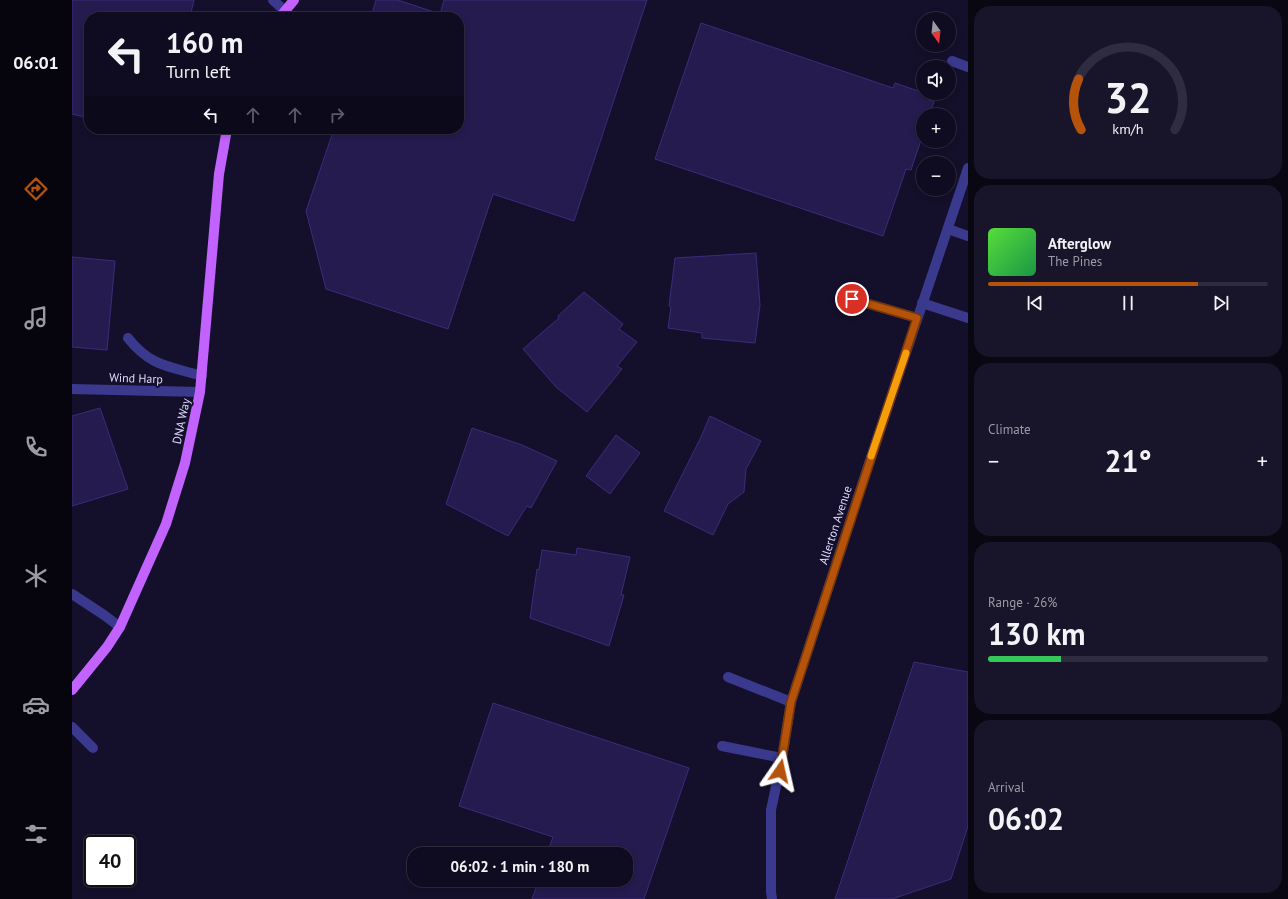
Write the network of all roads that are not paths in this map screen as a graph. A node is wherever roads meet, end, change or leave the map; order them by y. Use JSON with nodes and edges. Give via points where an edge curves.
{"nodes":[{"id":1,"x":273,"y":0,"type":"edge"},
{"id":2,"x":294,"y":0,"type":"edge"},
{"id":3,"x":282,"y":12,"type":"edge"},
{"id":4,"x":285,"y":12,"type":"edge"},
{"id":5,"x":956,"y":62,"type":"edge"},
{"id":6,"x":968,"y":67,"type":"edge"},
{"id":7,"x":227,"y":134,"type":"edge"},
{"id":8,"x":968,"y":168,"type":"edge"},
{"id":9,"x":948,"y":229,"type":"junction"},
{"id":10,"x":968,"y":236,"type":"edge"},
{"id":11,"x":852,"y":299,"type":"dead end"},
{"id":12,"x":922,"y":303,"type":"junction"},
{"id":13,"x":917,"y":318,"type":"junction"},
{"id":14,"x":968,"y":318,"type":"edge"},
{"id":15,"x":128,"y":338,"type":"dead end"},
{"id":16,"x":202,"y":376,"type":"junction"},
{"id":17,"x":72,"y":389,"type":"edge"},
{"id":18,"x":200,"y":392,"type":"junction"},
{"id":19,"x":72,"y":594,"type":"edge"},
{"id":20,"x":120,"y":627,"type":"junction"},
{"id":21,"x":728,"y":677,"type":"dead end"},
{"id":22,"x":72,"y":690,"type":"edge"},
{"id":23,"x":791,"y":702,"type":"junction"},
{"id":24,"x":72,"y":727,"type":"edge"},
{"id":25,"x":722,"y":746,"type":"dead end"},
{"id":26,"x":93,"y":748,"type":"dead end"},
{"id":27,"x":782,"y":758,"type":"junction"},
{"id":28,"x":772,"y":899,"type":"edge"}],
"edges":[{"from":1,"to":3,"type":"street"},
{"from":2,"to":4,"type":"main road"},
{"from":5,"to":6,"type":"street"},
{"from":7,"to":16,"type":"main road","name":"DNA Way","via":[[219,174]]},
{"from":8,"to":9,"type":"street","name":"Allerton Avenue"},
{"from":9,"to":10,"type":"street"},
{"from":9,"to":12,"type":"street","name":"Allerton Avenue"},
{"from":11,"to":13,"type":"street"},
{"from":12,"to":13,"type":"street","name":"Allerton Avenue"},
{"from":12,"to":14,"type":"street"},
{"from":13,"to":23,"type":"street","name":"Allerton Avenue"},
{"from":15,"to":16,"type":"street","via":[[139,352],[158,364]]},
{"from":16,"to":18,"type":"main road","name":"DNA Way"},
{"from":17,"to":18,"type":"street","name":"Wind Harp"},
{"from":18,"to":20,"type":"main road","name":"DNA Way","via":[[185,463],[166,524]]},
{"from":19,"to":20,"type":"street"},
{"from":20,"to":22,"type":"main road","name":"DNA Way"},
{"from":21,"to":23,"type":"street"},
{"from":23,"to":27,"type":"street","name":"Allerton Avenue"},
{"from":24,"to":26,"type":"street"},
{"from":25,"to":27,"type":"street"},
{"from":27,"to":28,"type":"street","name":"Allerton Avenue","via":[[771,810]]}]}
